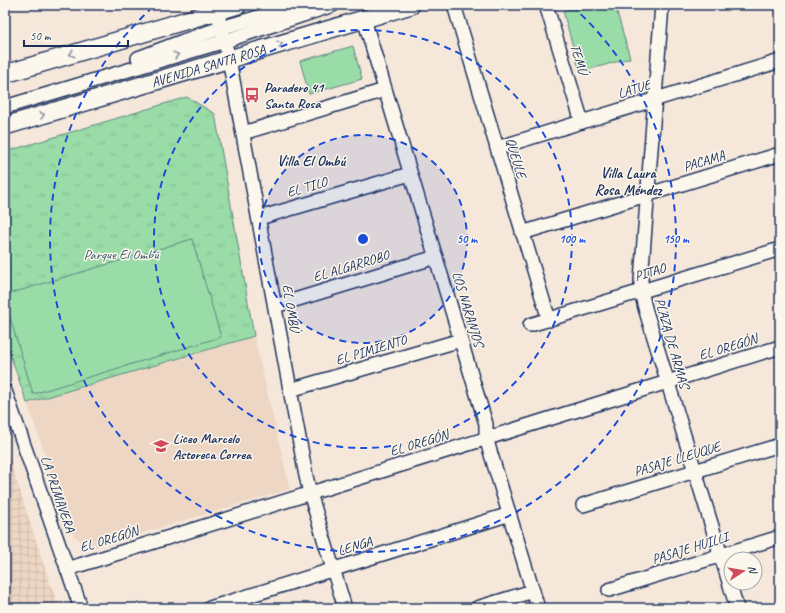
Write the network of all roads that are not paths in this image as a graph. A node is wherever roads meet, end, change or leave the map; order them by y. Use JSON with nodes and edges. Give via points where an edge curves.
{"nodes":[{"id":1,"x":238,"y":5,"type":"edge"},
{"id":2,"x":299,"y":5,"type":"edge"},
{"id":3,"x":333,"y":5,"type":"edge"},
{"id":4,"x":411,"y":5,"type":"edge"},
{"id":5,"x":454,"y":5,"type":"edge"},
{"id":6,"x":546,"y":5,"type":"edge"},
{"id":7,"x":662,"y":5,"type":"edge"},
{"id":8,"x":217,"y":11,"type":"junction"},
{"id":9,"x":364,"y":19,"type":"junction"},
{"id":10,"x":221,"y":28,"type":"junction"},
{"id":11,"x":225,"y":41,"type":"junction"},
{"id":12,"x":230,"y":59,"type":"junction"},
{"id":13,"x":780,"y":61,"type":"edge"},
{"id":14,"x":5,"y":74,"type":"edge"},
{"id":15,"x":385,"y":90,"type":"junction"},
{"id":16,"x":5,"y":98,"type":"edge"},
{"id":17,"x":654,"y":100,"type":"junction"},
{"id":18,"x":5,"y":107,"type":"edge"},
{"id":19,"x":582,"y":122,"type":"junction"},
{"id":20,"x":5,"y":126,"type":"edge"},
{"id":21,"x":243,"y":133,"type":"junction"},
{"id":22,"x":497,"y":148,"type":"junction"},
{"id":23,"x":780,"y":154,"type":"edge"},
{"id":24,"x":410,"y":174,"type":"junction"},
{"id":25,"x":648,"y":194,"type":"junction"},
{"id":26,"x":259,"y":218,"type":"junction"},
{"id":27,"x":522,"y":233,"type":"junction"},
{"id":28,"x":780,"y":249,"type":"edge"},
{"id":29,"x":436,"y":257,"type":"junction"},
{"id":30,"x":641,"y":291,"type":"junction"},
{"id":31,"x":275,"y":306,"type":"junction"},
{"id":32,"x":549,"y":320,"type":"junction"},
{"id":33,"x":530,"y":326,"type":"dead end"},
{"id":34,"x":461,"y":340,"type":"junction"},
{"id":35,"x":780,"y":347,"type":"edge"},
{"id":36,"x":667,"y":382,"type":"junction"},
{"id":37,"x":290,"y":390,"type":"junction"},
{"id":38,"x":5,"y":391,"type":"edge"},
{"id":39,"x":486,"y":438,"type":"junction"},
{"id":40,"x":780,"y":444,"type":"edge"},
{"id":41,"x":694,"y":471,"type":"junction"},
{"id":42,"x":310,"y":493,"type":"junction"},
{"id":43,"x":583,"y":505,"type":"dead end"},
{"id":44,"x":510,"y":514,"type":"junction"},
{"id":45,"x":780,"y":537,"type":"edge"},
{"id":46,"x":720,"y":556,"type":"junction"},
{"id":47,"x":67,"y":569,"type":"junction"},
{"id":48,"x":333,"y":570,"type":"junction"},
{"id":49,"x":609,"y":590,"type":"dead end"},
{"id":50,"x":533,"y":591,"type":"junction"},
{"id":51,"x":81,"y":608,"type":"edge"},
{"id":52,"x":210,"y":608,"type":"edge"},
{"id":53,"x":345,"y":608,"type":"edge"},
{"id":54,"x":477,"y":608,"type":"edge"},
{"id":55,"x":538,"y":608,"type":"edge"},
{"id":56,"x":737,"y":608,"type":"edge"}],
"edges":[{"from":1,"to":8,"type":"main road"},
{"from":2,"to":10,"type":"street"},
{"from":3,"to":11,"type":"street"},
{"from":4,"to":9,"type":"main road","name":"AVENIDA SANTA ROSA"},
{"from":5,"to":22,"type":"street","name":"QUEULE"},
{"from":6,"to":19,"type":"street","name":"TEMÚ"},
{"from":7,"to":17,"type":"street","name":"PLAZA DE ARMAS"},
{"from":8,"to":10,"type":"street","name":"EL OMBÚ"},
{"from":8,"to":14,"type":"main road","one_way":true},
{"from":12,"to":9,"type":"main road","name":"AVENIDA SANTA ROSA","one_way":true},
{"from":9,"to":15,"type":"street","name":"LOS NARANJOS"},
{"from":10,"to":11,"type":"street","name":"EL OMBÚ"},
{"from":10,"to":16,"type":"street","via":[[149,55]]},
{"from":11,"to":12,"type":"street","name":"EL OMBÚ"},
{"from":18,"to":11,"type":"street","one_way":true},
{"from":20,"to":12,"type":"main road","name":"AVENIDA SANTA ROSA","one_way":true},
{"from":12,"to":21,"type":"street","name":"EL OMBÚ"},
{"from":13,"to":17,"type":"street","name":"LATUE"},
{"from":15,"to":21,"type":"street"},
{"from":15,"to":24,"type":"street","name":"LOS NARANJOS"},
{"from":17,"to":19,"type":"street","name":"LATUE"},
{"from":17,"to":25,"type":"street","name":"PLAZA DE ARMAS"},
{"from":19,"to":22,"type":"street","name":"LATUE"},
{"from":21,"to":26,"type":"street","name":"EL OMBÚ"},
{"from":22,"to":27,"type":"street","name":"QUEULE"},
{"from":23,"to":25,"type":"street","name":"PACAMA"},
{"from":24,"to":26,"type":"street","name":"EL TILO"},
{"from":24,"to":29,"type":"street","name":"LOS NARANJOS"},
{"from":25,"to":27,"type":"street","name":"PACAMA"},
{"from":25,"to":30,"type":"street","name":"PLAZA DE ARMAS"},
{"from":26,"to":31,"type":"street","name":"EL OMBÚ"},
{"from":27,"to":32,"type":"street","name":"QUEULE"},
{"from":28,"to":30,"type":"street","name":"PITAO"},
{"from":29,"to":31,"type":"street","name":"EL ALGARROBO"},
{"from":29,"to":34,"type":"street","name":"LOS NARANJOS"},
{"from":30,"to":32,"type":"street","name":"PITAO"},
{"from":30,"to":36,"type":"street","name":"PLAZA DE ARMAS"},
{"from":31,"to":37,"type":"street","name":"EL OMBÚ"},
{"from":32,"to":33,"type":"street","name":"PITAO"},
{"from":34,"to":37,"type":"street","name":"EL PIMIENTO"},
{"from":34,"to":39,"type":"street","name":"LOS NARANJOS","via":[[486,424]]},
{"from":35,"to":36,"type":"street","name":"EL OREGÓN"},
{"from":36,"to":39,"type":"street","name":"EL OREGÓN"},
{"from":36,"to":41,"type":"street","name":"PLAZA DE ARMAS"},
{"from":37,"to":42,"type":"street","name":"EL OMBÚ"},
{"from":38,"to":47,"type":"street","name":"LA PRIMAVERA"},
{"from":39,"to":42,"type":"street","name":"EL OREGÓN"},
{"from":39,"to":44,"type":"street","name":"LOS NARANJOS"},
{"from":40,"to":41,"type":"street","name":"PASAJE LLEUQUE"},
{"from":41,"to":43,"type":"street","name":"PASAJE LLEUQUE"},
{"from":41,"to":46,"type":"street","name":"PLAZA DE ARMAS"},
{"from":42,"to":47,"type":"street","name":"EL OREGÓN"},
{"from":42,"to":48,"type":"street","name":"EL OMBÚ"},
{"from":44,"to":48,"type":"street","name":"LENGA"},
{"from":44,"to":50,"type":"street","name":"LOS NARANJOS"},
{"from":45,"to":46,"type":"street","name":"PASAJE HUILLI"},
{"from":46,"to":49,"type":"street","name":"PASAJE HUILLI"},
{"from":46,"to":56,"type":"street","name":"PLAZA DE ARMAS"},
{"from":47,"to":51,"type":"street","name":"LA PRIMAVERA"},
{"from":48,"to":52,"type":"street","name":"LENGA"},
{"from":48,"to":53,"type":"street","name":"EL OMBÚ"},
{"from":50,"to":54,"type":"street"},
{"from":50,"to":55,"type":"street","name":"LOS NARANJOS"}]}
